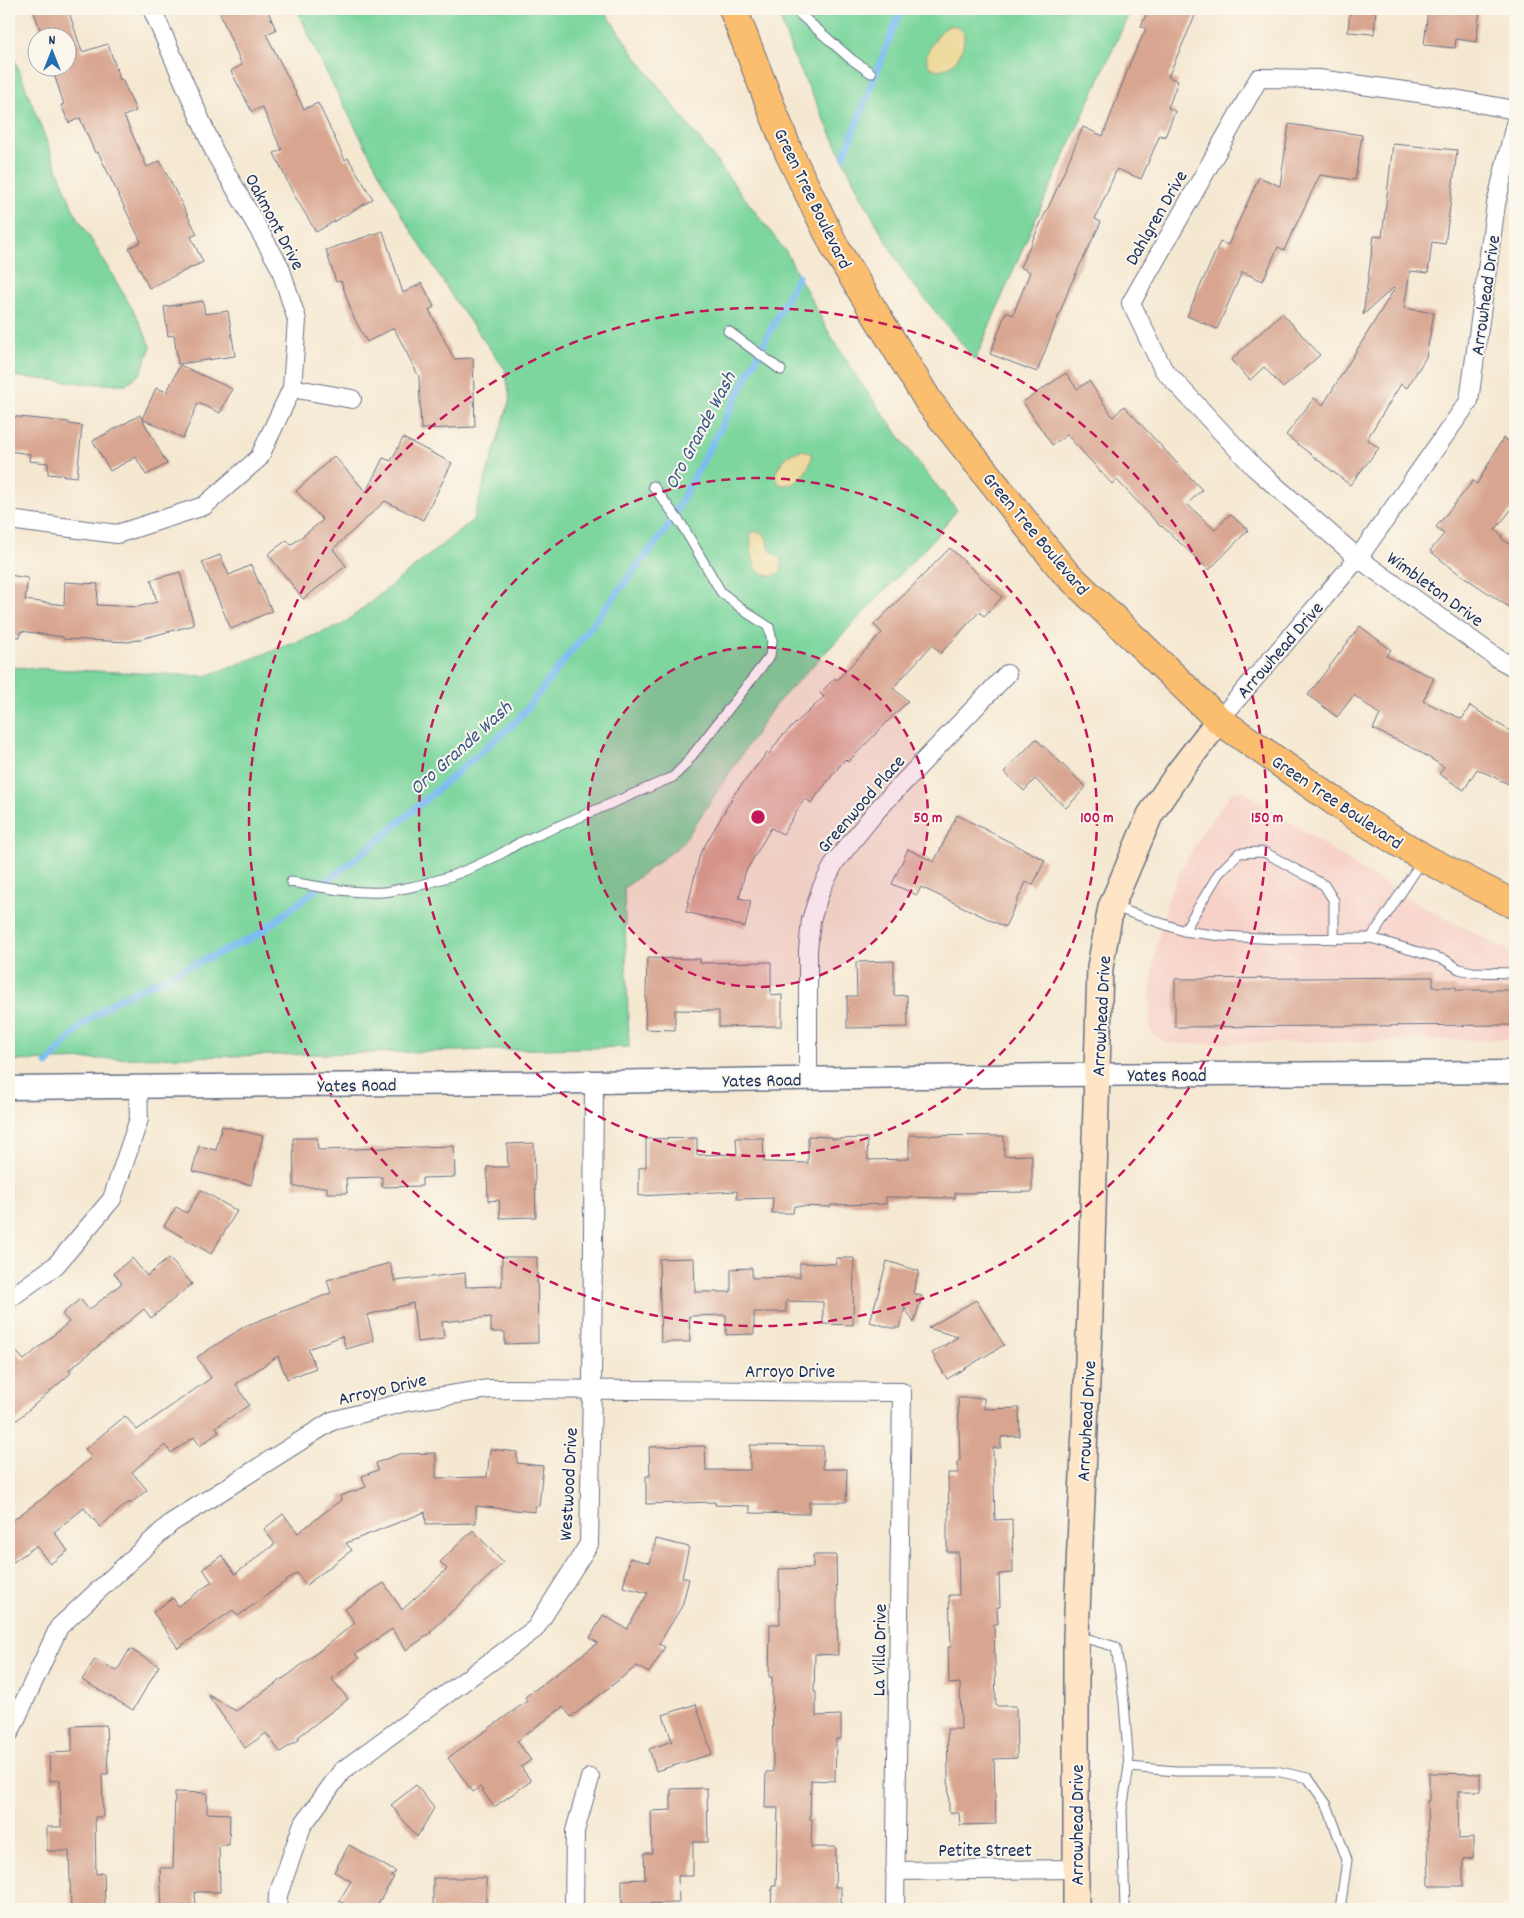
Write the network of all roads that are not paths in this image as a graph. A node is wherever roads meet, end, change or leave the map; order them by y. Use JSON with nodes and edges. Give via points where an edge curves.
{"nodes":[{"id":1,"x":152,"y":9,"type":"edge"},
{"id":2,"x":733,"y":9,"type":"edge"},
{"id":3,"x":794,"y":9,"type":"edge"},
{"id":4,"x":871,"y":72,"type":"dead end"},
{"id":5,"x":1515,"y":110,"type":"edge"},
{"id":6,"x":1515,"y":124,"type":"edge"},
{"id":7,"x":728,"y":331,"type":"dead end"},
{"id":8,"x":781,"y":370,"type":"dead end"},
{"id":9,"x":292,"y":388,"type":"junction"},
{"id":10,"x":352,"y":399,"type":"dead end"},
{"id":11,"x":653,"y":486,"type":"dead end"},
{"id":12,"x":9,"y":520,"type":"edge"},
{"id":13,"x":1358,"y":558,"type":"junction"},
{"id":14,"x":1515,"y":668,"type":"edge"},
{"id":15,"x":1007,"y":674,"type":"dead end"},
{"id":16,"x":1219,"y":720,"type":"junction"},
{"id":17,"x":1424,"y":858,"type":"junction"},
{"id":18,"x":291,"y":882,"type":"dead end"},
{"id":19,"x":1515,"y":905,"type":"edge"},
{"id":20,"x":1111,"y":907,"type":"junction"},
{"id":21,"x":1184,"y":931,"type":"junction"},
{"id":22,"x":1334,"y":938,"type":"junction"},
{"id":23,"x":1371,"y":938,"type":"junction"},
{"id":24,"x":1515,"y":973,"type":"edge"},
{"id":25,"x":1515,"y":1072,"type":"edge"},
{"id":26,"x":1097,"y":1074,"type":"junction"},
{"id":27,"x":808,"y":1079,"type":"junction"},
{"id":28,"x":594,"y":1082,"type":"junction"},
{"id":29,"x":138,"y":1086,"type":"junction"},
{"id":30,"x":9,"y":1088,"type":"edge"},
{"id":31,"x":9,"y":1299,"type":"edge"},
{"id":32,"x":592,"y":1390,"type":"junction"},
{"id":33,"x":902,"y":1392,"type":"joint"},
{"id":34,"x":1076,"y":1636,"type":"junction"},
{"id":35,"x":9,"y":1734,"type":"edge"},
{"id":36,"x":1129,"y":1767,"type":"junction"},
{"id":37,"x":590,"y":1778,"type":"dead end"},
{"id":38,"x":1076,"y":1869,"type":"junction"},
{"id":39,"x":895,"y":1871,"type":"junction"},
{"id":40,"x":277,"y":1909,"type":"edge"},
{"id":41,"x":574,"y":1909,"type":"edge"},
{"id":42,"x":895,"y":1909,"type":"edge"},
{"id":43,"x":1076,"y":1909,"type":"edge"},
{"id":44,"x":1125,"y":1909,"type":"edge"},
{"id":45,"x":1340,"y":1909,"type":"edge"}],
"edges":[{"from":1,"to":9,"type":"street","name":"Oakmont Drive","via":[[215,153],[280,268],[297,320]]},
{"from":2,"to":16,"type":"main road","name":"Green Tree Boulevard","via":[[789,153],[836,249],[929,402],[1063,570]]},
{"from":3,"to":4,"type":"lane","via":[[850,59]]},
{"from":5,"to":13,"type":"street","name":"Dahlgren Drive","via":[[1319,79],[1259,78],[1131,303],[1163,370],[1255,468]]},
{"from":6,"to":13,"type":"street","name":"Arrowhead Drive","via":[[1496,204],[1469,402]]},
{"from":7,"to":8,"type":"lane"},
{"from":9,"to":10,"type":"street"},
{"from":9,"to":12,"type":"street","name":"Oakmont Drive","via":[[259,458],[204,506],[117,534]]},
{"from":11,"to":18,"type":"lane","via":[[682,525],[721,592],[769,627],[772,641],[770,656],[684,766],[673,777],[519,843],[470,870],[419,886],[383,892]]},
{"from":13,"to":14,"type":"street","name":"Wimbleton Drive"},
{"from":13,"to":16,"type":"street","name":"Arrowhead Drive"},
{"from":15,"to":27,"type":"street","name":"Greenwood Place","via":[[878,810],[835,862],[821,888],[811,920],[808,950]]},
{"from":16,"to":17,"type":"main road","name":"Green Tree Boulevard","via":[[1354,815]]},
{"from":16,"to":20,"type":"main road","name":"Arrowhead Drive","via":[[1150,815]]},
{"from":17,"to":19,"type":"main road","name":"Green Tree Boulevard"},
{"from":17,"to":23,"type":"lane"},
{"from":20,"to":21,"type":"lane"},
{"from":20,"to":26,"type":"main road","name":"Arrowhead Drive","via":[[1100,967]]},
{"from":21,"to":22,"type":"lane","via":[[1279,939]]},
{"from":21,"to":22,"type":"lane","via":[[1226,866],[1240,854],[1264,852],[1324,885],[1334,901]]},
{"from":22,"to":23,"type":"lane"},
{"from":23,"to":24,"type":"lane","via":[[1445,960],[1459,969]]},
{"from":25,"to":26,"type":"street","name":"Yates Road"},
{"from":26,"to":27,"type":"street","name":"Yates Road"},
{"from":26,"to":34,"type":"main road","name":"Arrowhead Drive"},
{"from":27,"to":28,"type":"street","name":"Yates Road"},
{"from":28,"to":29,"type":"street","name":"Yates Road"},
{"from":28,"to":32,"type":"street","name":"Westwood Drive"},
{"from":29,"to":30,"type":"street","name":"Yates Road"},
{"from":29,"to":31,"type":"street","via":[[139,1119],[112,1199],[56,1264]]},
{"from":32,"to":33,"type":"street","name":"Arroyo Drive"},
{"from":32,"to":35,"type":"street","name":"Arroyo Drive","via":[[489,1390],[405,1402],[332,1422],[171,1523],[59,1627]]},
{"from":32,"to":40,"type":"street","name":"Westwood Drive","via":[[588,1544],[535,1629],[342,1772],[302,1826],[278,1895]]},
{"from":33,"to":39,"type":"street","name":"La Villa Drive"},
{"from":34,"to":36,"type":"lane","via":[[1116,1647]]},
{"from":34,"to":38,"type":"main road","name":"Arrowhead Drive"},
{"from":36,"to":44,"type":"lane","via":[[1122,1810]]},
{"from":36,"to":45,"type":"lane","via":[[1176,1772],[1276,1771],[1308,1778],[1327,1805],[1347,1860]]},
{"from":37,"to":41,"type":"street","via":[[575,1831]]},
{"from":38,"to":39,"type":"street","name":"Petite Street"},
{"from":38,"to":43,"type":"main road","name":"Arrowhead Drive"},
{"from":39,"to":42,"type":"street","name":"La Villa Drive"}]}
